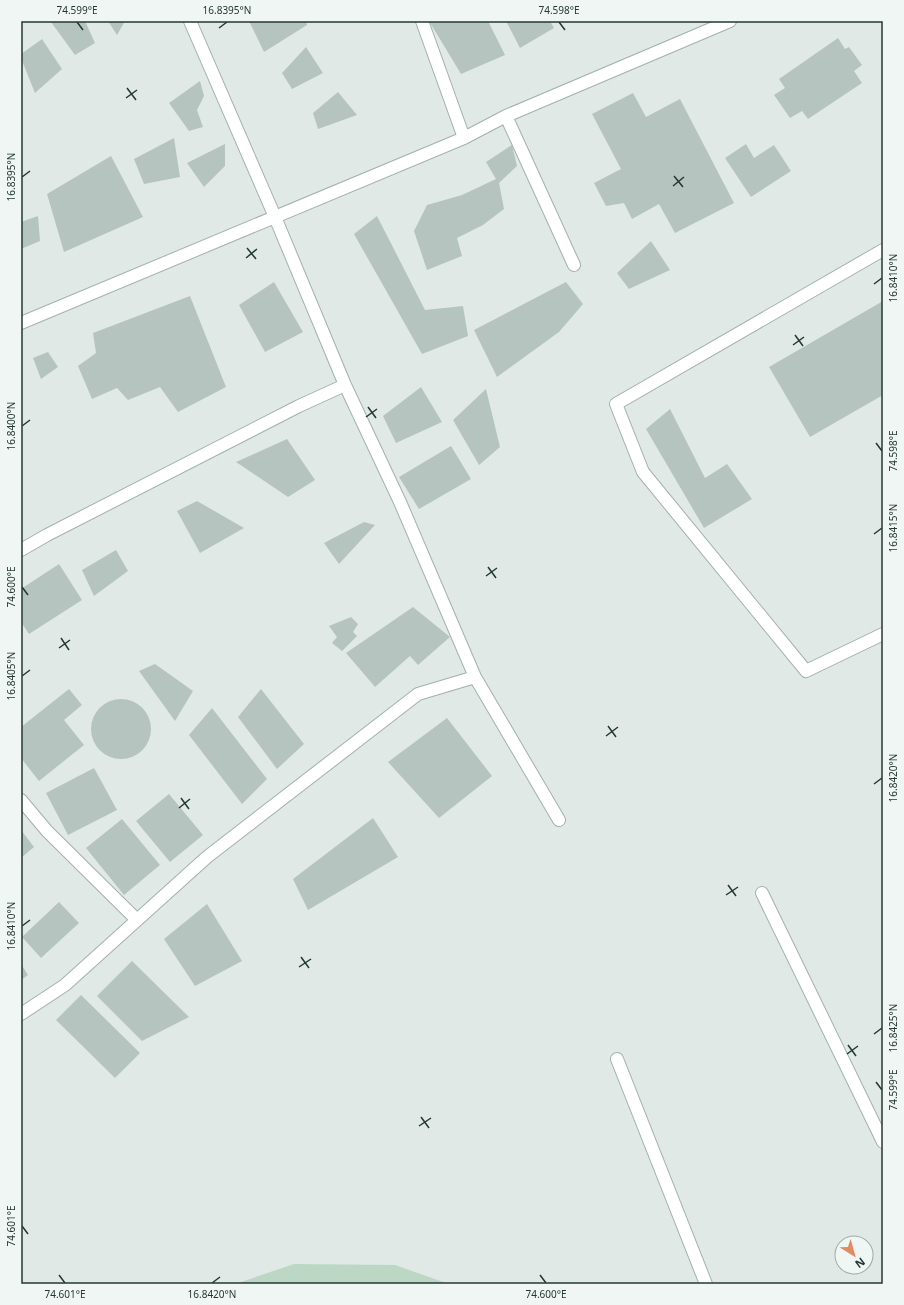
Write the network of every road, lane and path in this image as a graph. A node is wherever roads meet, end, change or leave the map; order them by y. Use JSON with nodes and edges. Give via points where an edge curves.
{"nodes":[{"id":1,"x":190,"y":21,"type":"edge"},
{"id":2,"x":422,"y":21,"type":"edge"},
{"id":3,"x":730,"y":21,"type":"edge"},
{"id":4,"x":506,"y":116,"type":"junction"},
{"id":5,"x":464,"y":138,"type":"junction"},
{"id":6,"x":274,"y":217,"type":"junction"},
{"id":7,"x":883,"y":250,"type":"edge"},
{"id":8,"x":574,"y":265,"type":"dead end"},
{"id":9,"x":21,"y":323,"type":"edge"},
{"id":10,"x":345,"y":385,"type":"junction"},
{"id":11,"x":21,"y":550,"type":"edge"},
{"id":12,"x":883,"y":634,"type":"edge"},
{"id":13,"x":475,"y":677,"type":"junction"},
{"id":14,"x":21,"y":800,"type":"edge"},
{"id":15,"x":559,"y":820,"type":"dead end"},
{"id":16,"x":762,"y":893,"type":"dead end"},
{"id":17,"x":137,"y":920,"type":"junction"},
{"id":18,"x":21,"y":1014,"type":"edge"},
{"id":19,"x":617,"y":1059,"type":"dead end"},
{"id":20,"x":883,"y":1142,"type":"edge"},
{"id":21,"x":706,"y":1284,"type":"edge"}],
"edges":[{"from":1,"to":6,"type":"street"},
{"from":2,"to":5,"type":"street"},
{"from":3,"to":4,"type":"street"},
{"from":4,"to":5,"type":"street"},
{"from":4,"to":8,"type":"street"},
{"from":5,"to":6,"type":"street"},
{"from":6,"to":9,"type":"street"},
{"from":6,"to":10,"type":"street"},
{"from":7,"to":12,"type":"street","via":[[616,404],[643,472],[806,671]]},
{"from":10,"to":11,"type":"street","via":[[299,406]]},
{"from":10,"to":13,"type":"street","via":[[400,502]]},
{"from":13,"to":15,"type":"street"},
{"from":13,"to":17,"type":"street","via":[[418,694],[207,856]]},
{"from":14,"to":17,"type":"street","via":[[47,831]]},
{"from":16,"to":20,"type":"street"},
{"from":17,"to":18,"type":"street","via":[[65,985]]},
{"from":19,"to":21,"type":"street"}]}
